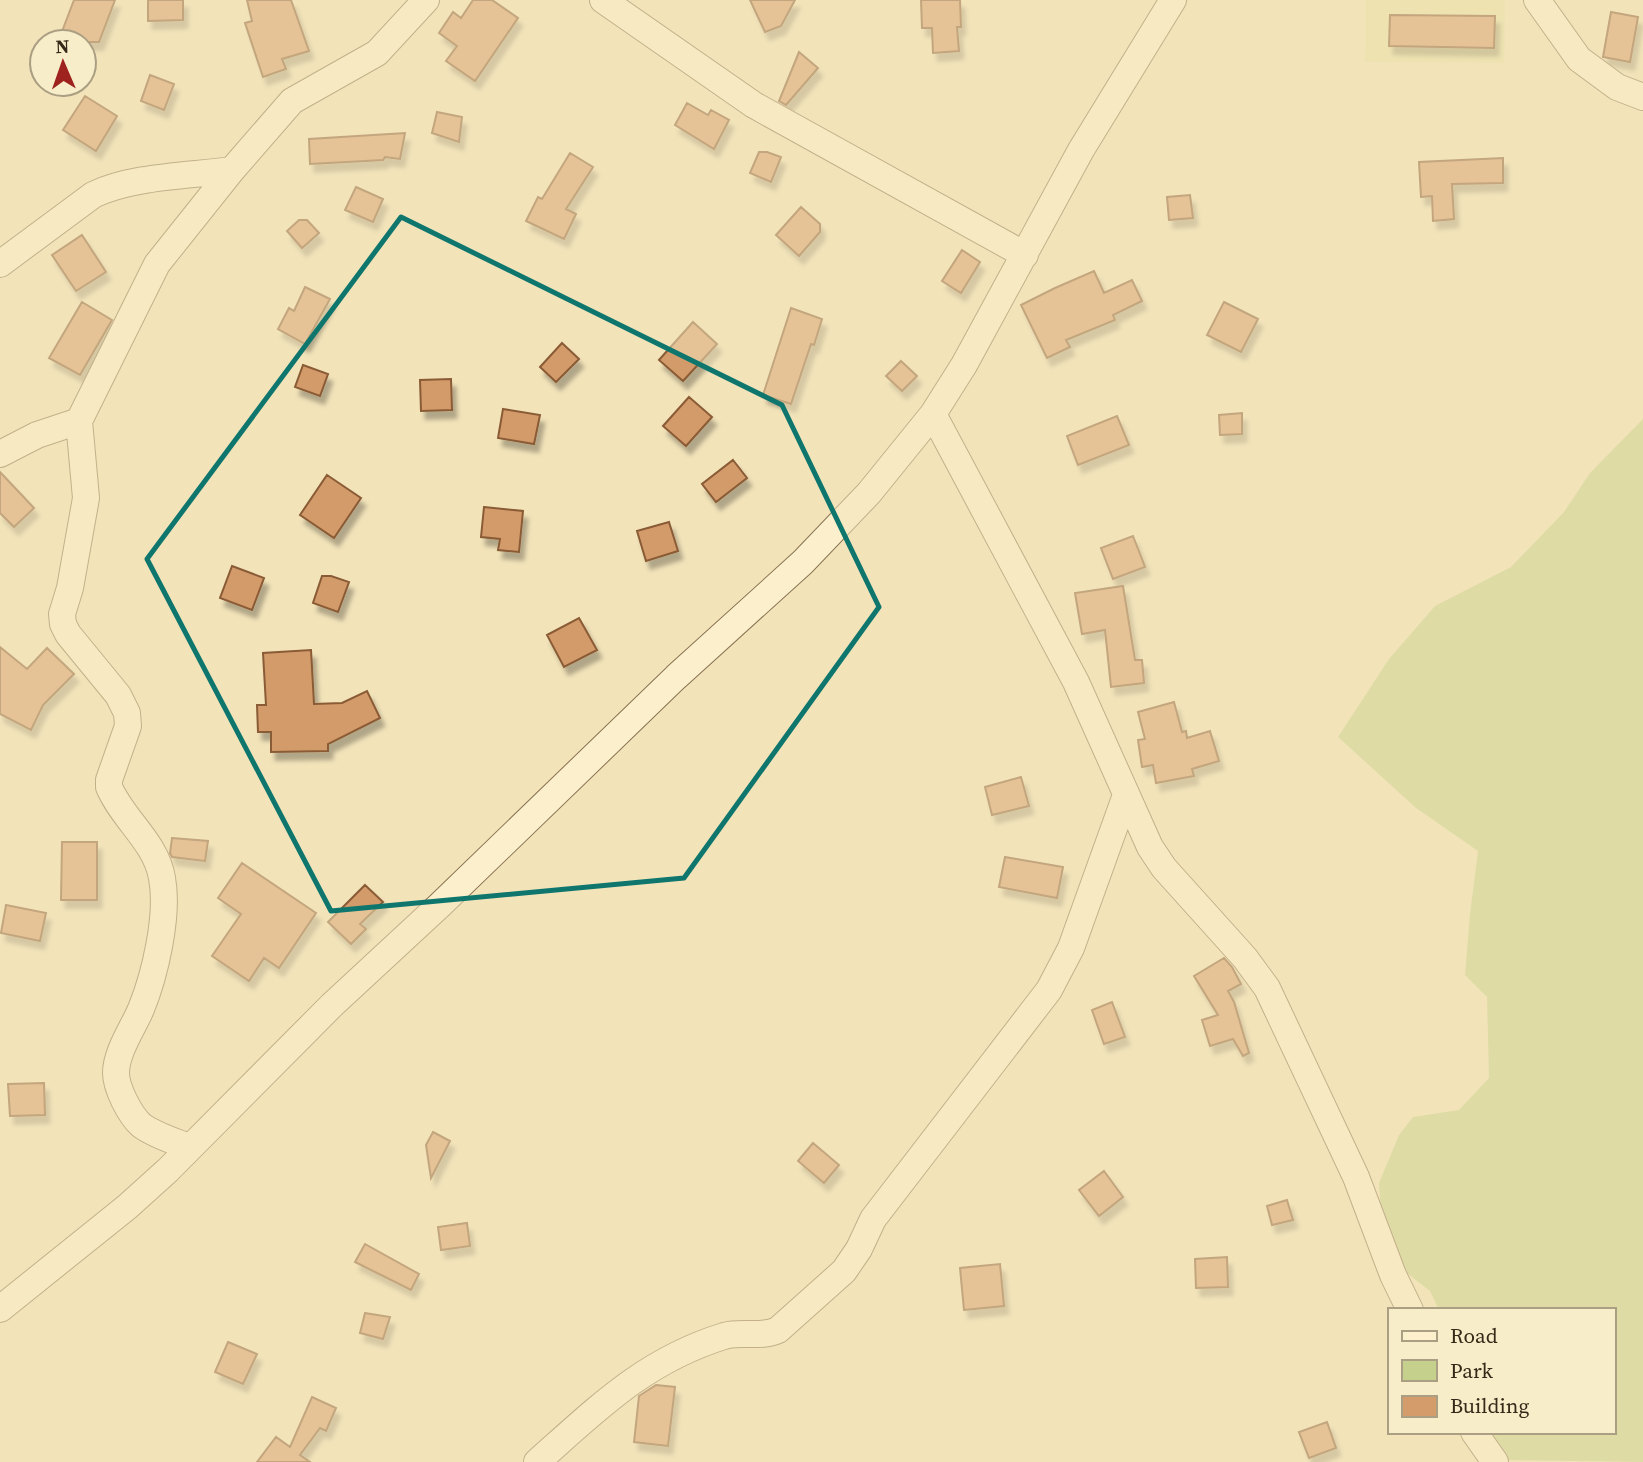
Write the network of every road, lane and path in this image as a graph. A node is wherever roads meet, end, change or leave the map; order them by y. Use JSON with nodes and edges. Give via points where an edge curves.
{"nodes":[{"id":1,"x":426,"y":0,"type":"edge"},
{"id":2,"x":603,"y":0,"type":"edge"},
{"id":3,"x":1173,"y":0,"type":"edge"},
{"id":4,"x":1537,"y":0,"type":"edge"},
{"id":5,"x":1643,"y":97,"type":"edge"},
{"id":6,"x":232,"y":170,"type":"junction"},
{"id":7,"x":1025,"y":255,"type":"junction"},
{"id":8,"x":0,"y":264,"type":"edge"},
{"id":9,"x":933,"y":414,"type":"junction"},
{"id":10,"x":79,"y":421,"type":"junction"},
{"id":11,"x":0,"y":454,"type":"edge"},
{"id":12,"x":1126,"y":795,"type":"junction"},
{"id":13,"x":189,"y":1147,"type":"junction"},
{"id":14,"x":1409,"y":1308,"type":"edge"},
{"id":15,"x":0,"y":1309,"type":"edge"},
{"id":16,"x":1475,"y":1434,"type":"edge"},
{"id":17,"x":537,"y":1462,"type":"edge"},
{"id":18,"x":1495,"y":1462,"type":"edge"}],
"edges":[{"from":1,"to":6,"type":"street","via":[[377,53],[292,101]]},
{"from":2,"to":7,"type":"street","via":[[765,113]]},
{"from":3,"to":7,"type":"street","via":[[1081,150]]},
{"from":4,"to":5,"type":"street","via":[[1579,59],[1617,87]]},
{"from":6,"to":8,"type":"street","via":[[106,189]]},
{"from":6,"to":10,"type":"street","via":[[157,264]]},
{"from":7,"to":9,"type":"street"},
{"from":9,"to":12,"type":"street","via":[[1076,682]]},
{"from":9,"to":13,"type":"street","via":[[869,493],[803,562],[557,790]]},
{"from":10,"to":11,"type":"street"},
{"from":10,"to":13,"type":"street","via":[[86,498],[62,624],[124,703],[128,726],[109,787],[152,852],[163,880],[157,961],[116,1077],[138,1122]]},
{"from":12,"to":14,"type":"street","via":[[1164,868],[1267,988],[1356,1177]]},
{"from":12,"to":17,"type":"street","via":[[1071,947],[1049,990],[873,1219],[844,1271],[778,1330],[726,1336],[657,1365],[615,1392]]},
{"from":13,"to":15,"type":"street","via":[[127,1207]]},
{"from":16,"to":18,"type":"street"}]}
